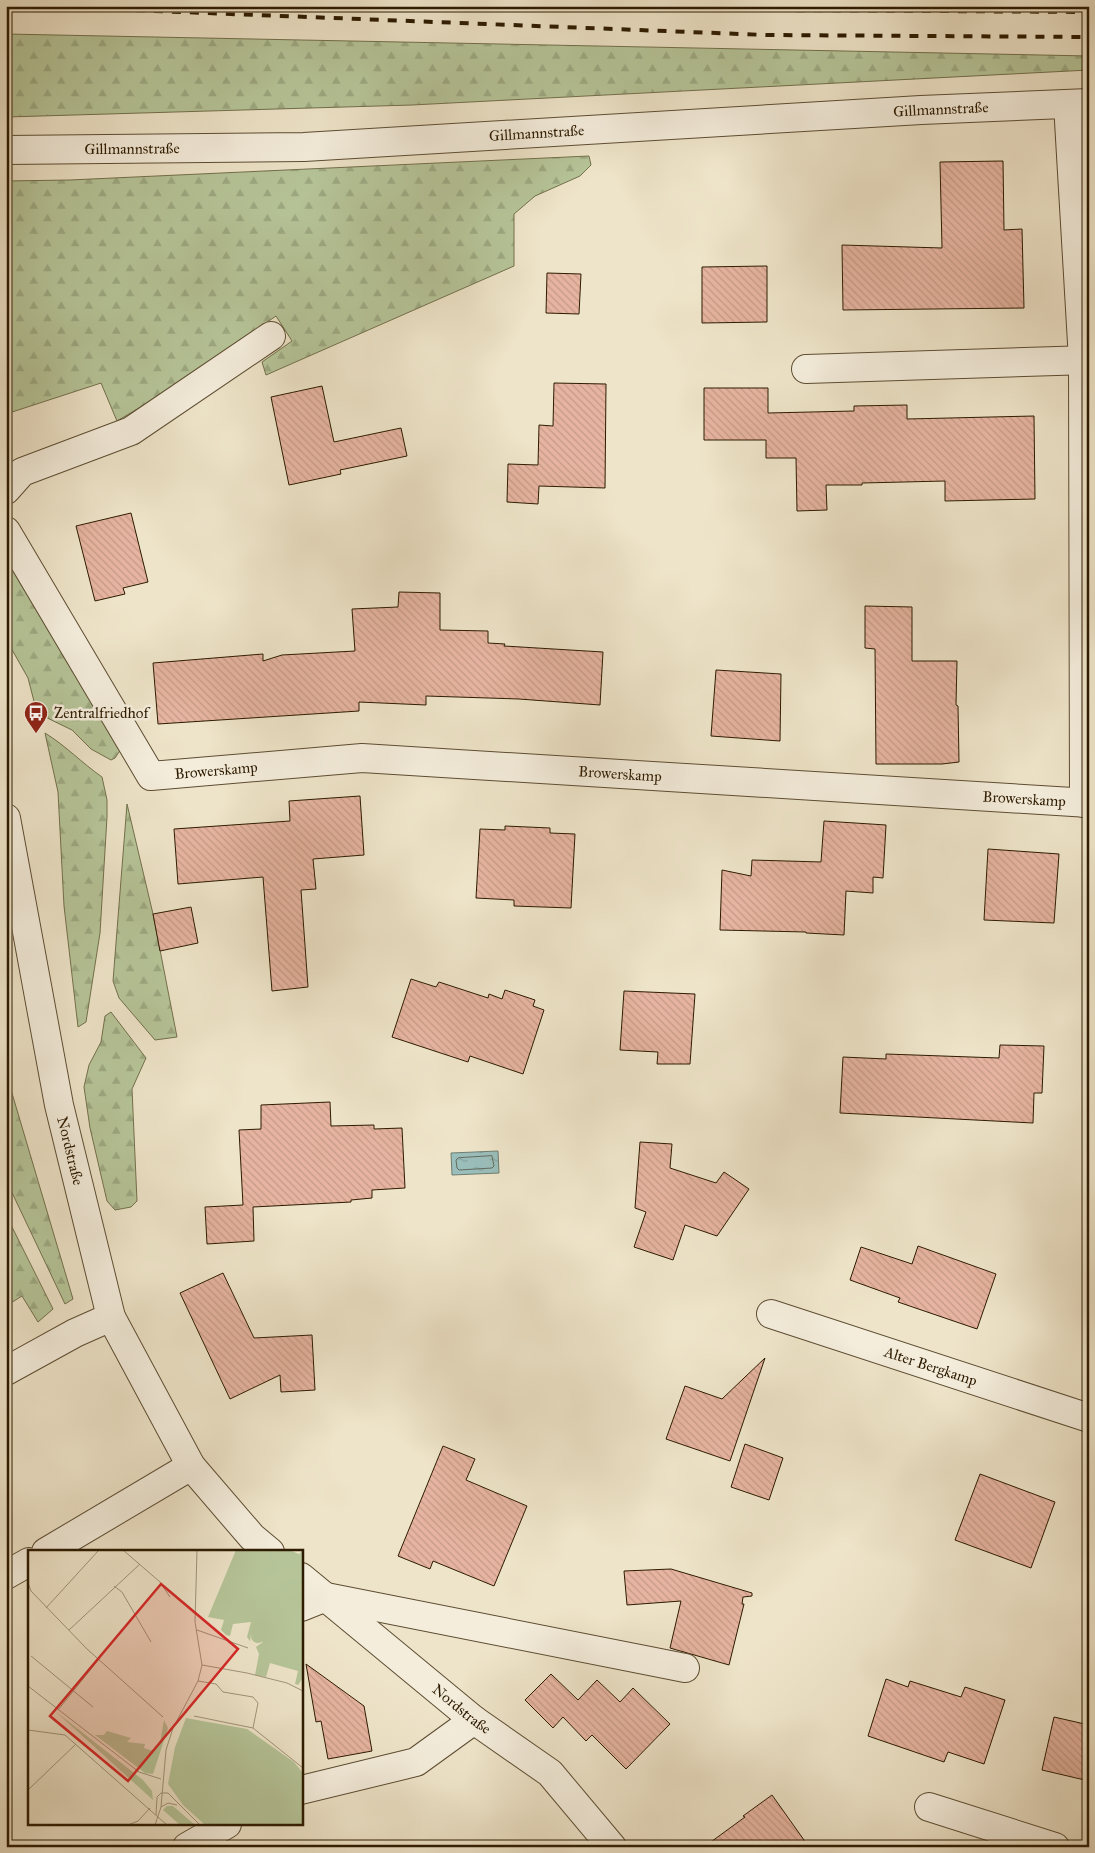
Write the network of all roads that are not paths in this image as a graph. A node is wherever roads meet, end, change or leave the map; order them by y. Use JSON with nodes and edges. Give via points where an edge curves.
{"nodes":[{"id":1,"x":1078,"y":104,"type":"edge"},
{"id":2,"x":6,"y":150,"type":"edge"},
{"id":3,"x":271,"y":336,"type":"dead end"},
{"id":4,"x":1086,"y":360,"type":"edge"},
{"id":5,"x":806,"y":369,"type":"dead end"},
{"id":6,"x":6,"y":490,"type":"edge"},
{"id":7,"x":6,"y":531,"type":"edge"},
{"id":8,"x":1086,"y":803,"type":"edge"},
{"id":9,"x":6,"y":818,"type":"edge"},
{"id":10,"x":771,"y":1314,"type":"dead end"},
{"id":11,"x":111,"y":1317,"type":"junction"},
{"id":12,"x":6,"y":1371,"type":"edge"},
{"id":13,"x":1089,"y":1418,"type":"edge"},
{"id":14,"x":191,"y":1466,"type":"junction"},
{"id":15,"x":49,"y":1550,"type":"edge"},
{"id":16,"x":268,"y":1550,"type":"edge"},
{"id":17,"x":28,"y":1563,"type":"edge"},
{"id":18,"x":6,"y":1575,"type":"edge"},
{"id":19,"x":302,"y":1580,"type":"edge"},
{"id":20,"x":313,"y":1602,"type":"edge"},
{"id":21,"x":685,"y":1668,"type":"dead end"},
{"id":22,"x":474,"y":1720,"type":"junction"},
{"id":23,"x":302,"y":1790,"type":"edge"},
{"id":24,"x":929,"y":1807,"type":"dead end"},
{"id":25,"x":224,"y":1826,"type":"edge"},
{"id":26,"x":187,"y":1847,"type":"edge"},
{"id":27,"x":612,"y":1847,"type":"edge"},
{"id":28,"x":1055,"y":1847,"type":"edge"}],
"edges":[{"from":1,"to":2,"type":"street","name":"Gillmannstraße","via":[[921,110],[304,147]]},
{"from":1,"to":4,"type":"street","name":"Gillmannstraße"},
{"from":3,"to":6,"type":"street","via":[[131,431],[22,472]]},
{"from":4,"to":5,"type":"street"},
{"from":4,"to":8,"type":"street","name":"Gillmannstraße"},
{"from":7,"to":8,"type":"street","name":"Browerskamp","via":[[151,776],[362,758]]},
{"from":9,"to":11,"type":"street","name":"Nordstraße","via":[[58,1105]]},
{"from":10,"to":13,"type":"street","name":"Alter Bergkamp"},
{"from":11,"to":12,"type":"street"},
{"from":11,"to":14,"type":"street","name":"Nordstraße"},
{"from":14,"to":15,"type":"street"},
{"from":14,"to":16,"type":"street","name":"Nordstraße","via":[[252,1537]]},
{"from":17,"to":18,"type":"street"},
{"from":19,"to":20,"type":"street","name":"Nordstraße"},
{"from":20,"to":21,"type":"street"},
{"from":20,"to":22,"type":"street","name":"Nordstraße"},
{"from":22,"to":23,"type":"street","via":[[416,1762]]},
{"from":22,"to":27,"type":"street","name":"Nordstraße","via":[[550,1773]]},
{"from":24,"to":28,"type":"street"},
{"from":25,"to":26,"type":"street"}]}
